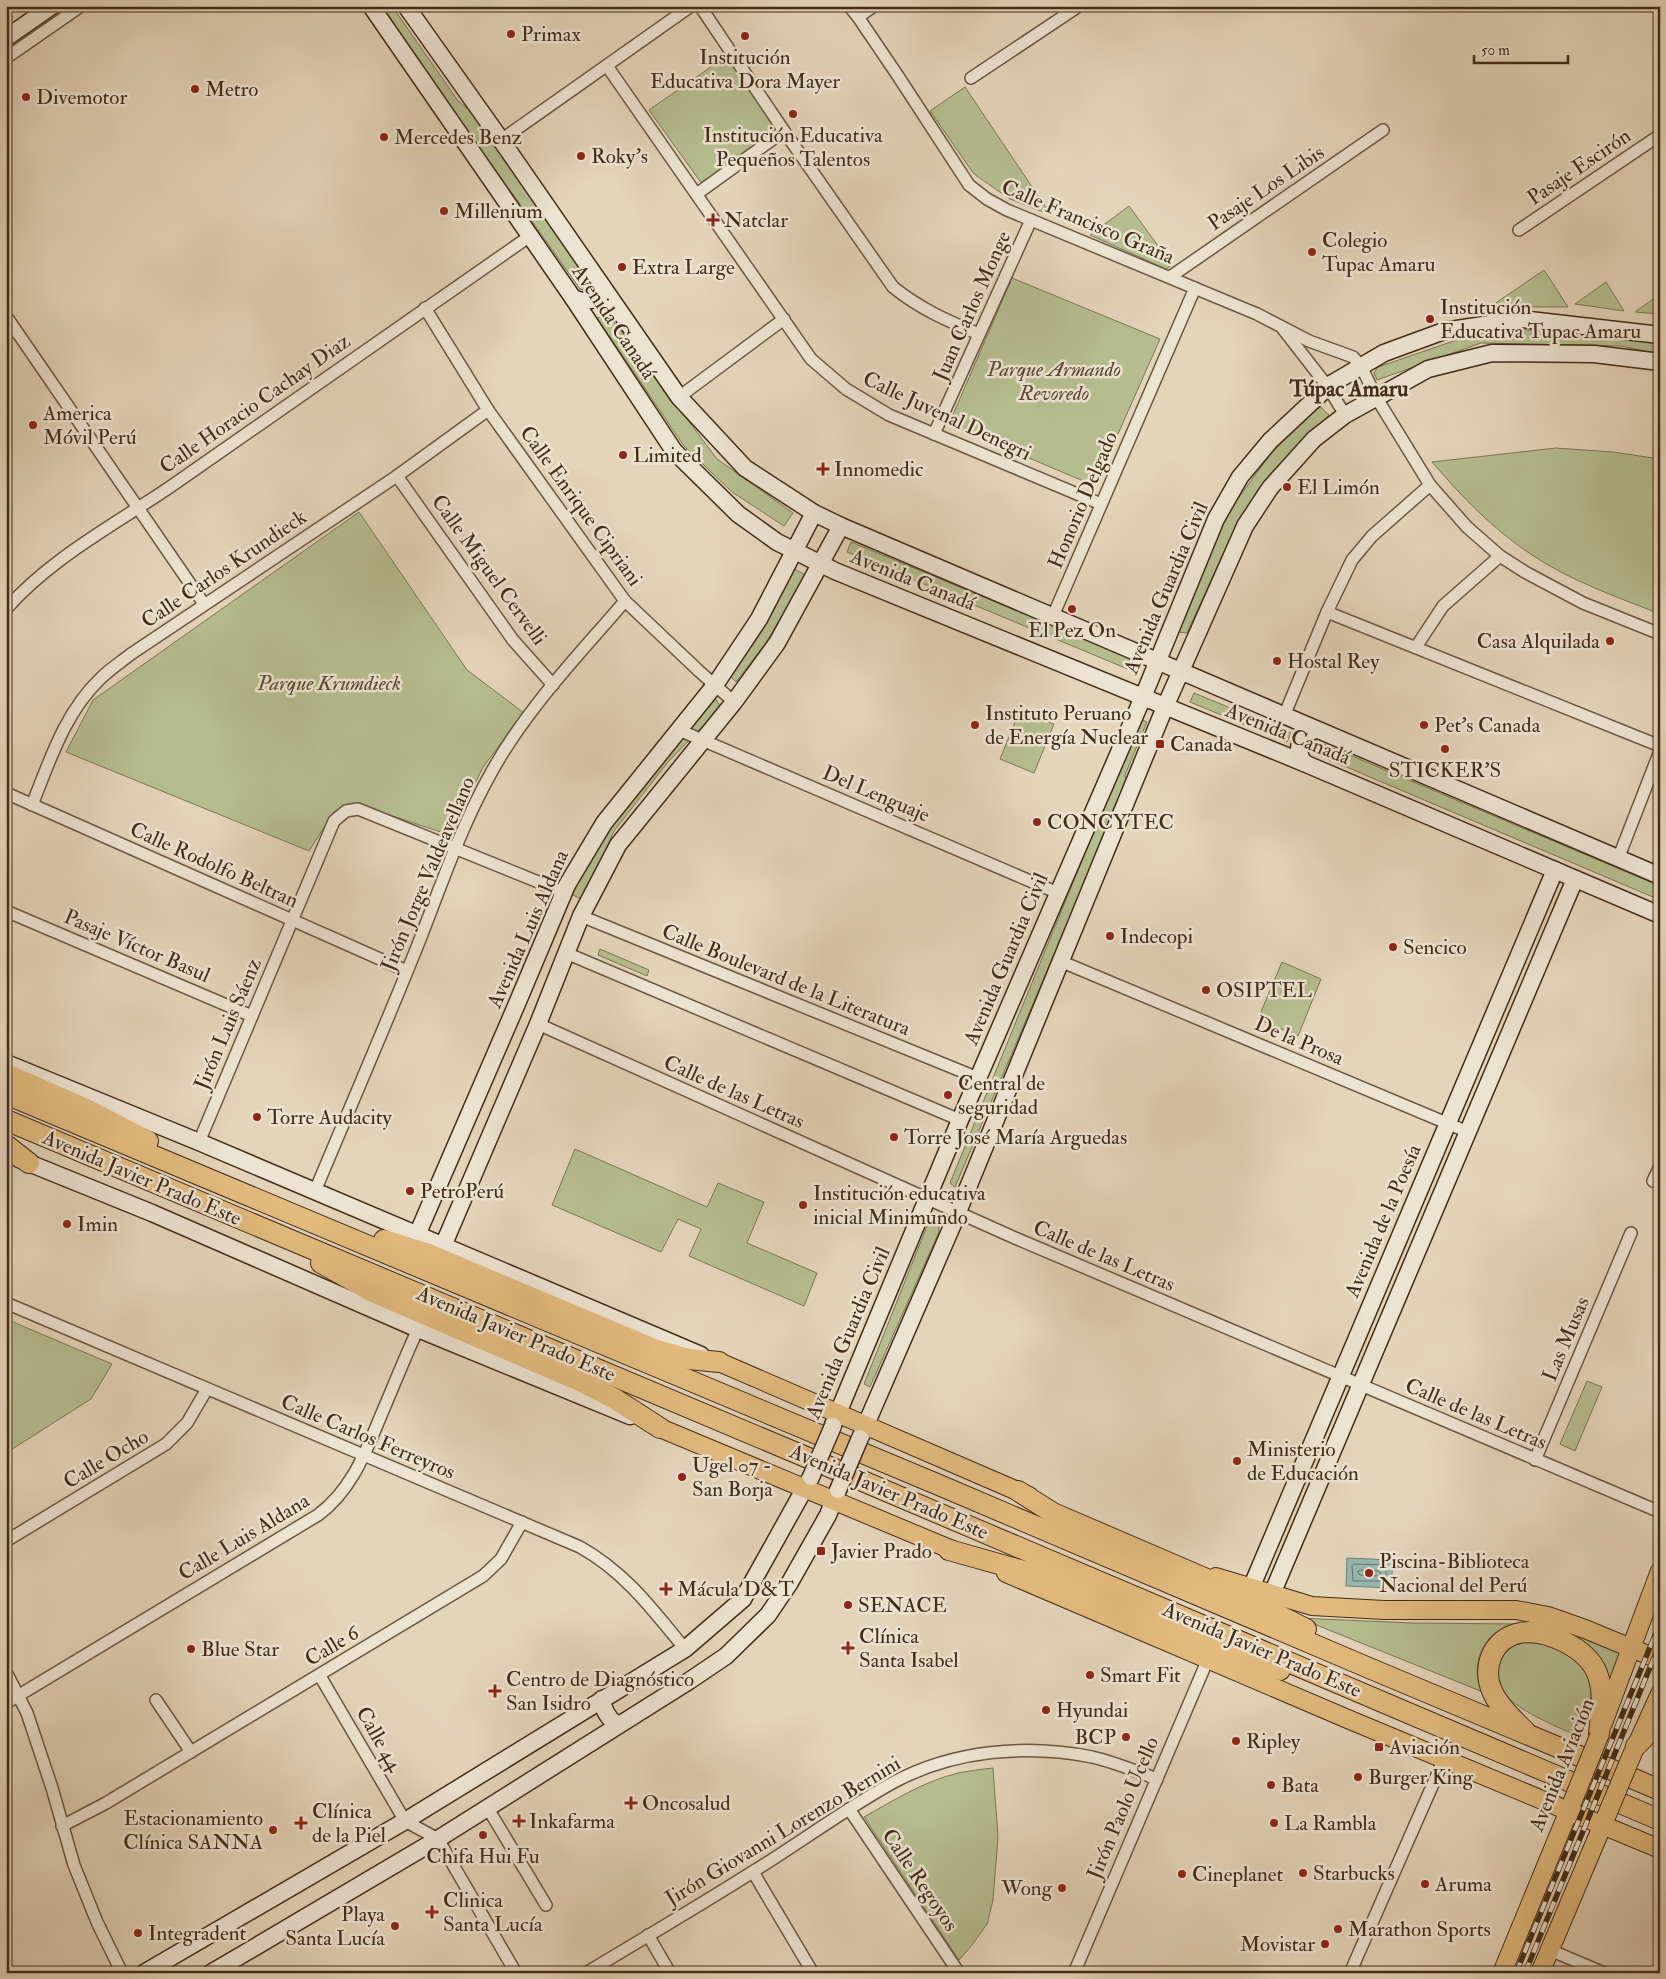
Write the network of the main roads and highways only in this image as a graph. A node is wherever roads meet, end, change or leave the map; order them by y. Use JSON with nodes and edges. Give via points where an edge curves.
{"nodes":[{"id":1,"x":52,"y":6,"type":"edge"},
{"id":2,"x":406,"y":6,"type":"edge"},
{"id":3,"x":373,"y":8,"type":"edge"},
{"id":4,"x":9,"y":33,"type":"edge"},
{"id":5,"x":600,"y":283,"type":"junction"},
{"id":6,"x":573,"y":298,"type":"junction"},
{"id":7,"x":1660,"y":335,"type":"edge"},
{"id":8,"x":1660,"y":362,"type":"edge"},
{"id":9,"x":814,"y":513,"type":"junction"},
{"id":10,"x":840,"y":526,"type":"junction"},
{"id":11,"x":794,"y":552,"type":"junction"},
{"id":12,"x":820,"y":565,"type":"junction"},
{"id":13,"x":1157,"y":662,"type":"junction"},
{"id":14,"x":1181,"y":672,"type":"junction"},
{"id":15,"x":1143,"y":697,"type":"junction"},
{"id":16,"x":1165,"y":707,"type":"junction"},
{"id":17,"x":1316,"y":730,"type":"junction"},
{"id":18,"x":1304,"y":763,"type":"junction"},
{"id":19,"x":1555,"y":870,"type":"junction"},
{"id":20,"x":1660,"y":876,"type":"edge"},
{"id":21,"x":1575,"y":879,"type":"junction"},
{"id":22,"x":1660,"y":915,"type":"edge"},
{"id":23,"x":6,"y":1063,"type":"edge"},
{"id":24,"x":6,"y":1074,"type":"edge"},
{"id":25,"x":6,"y":1094,"type":"edge"},
{"id":26,"x":6,"y":1120,"type":"edge"},
{"id":27,"x":6,"y":1136,"type":"edge"},
{"id":28,"x":6,"y":1145,"type":"edge"},
{"id":29,"x":6,"y":1154,"type":"edge"},
{"id":30,"x":29,"y":1163,"type":"junction"},
{"id":31,"x":207,"y":1177,"type":"junction"},
{"id":32,"x":174,"y":1190,"type":"junction"},
{"id":33,"x":270,"y":1232,"type":"junction"},
{"id":34,"x":345,"y":1235,"type":"junction"},
{"id":35,"x":417,"y":1235,"type":"junction"},
{"id":36,"x":443,"y":1246,"type":"junction"},
{"id":37,"x":719,"y":1362,"type":"junction"},
{"id":38,"x":836,"y":1420,"type":"junction"},
{"id":39,"x":660,"y":1428,"type":"junction"},
{"id":40,"x":863,"y":1431,"type":"junction"},
{"id":41,"x":1303,"y":1465,"type":"junction"},
{"id":42,"x":1323,"y":1474,"type":"junction"},
{"id":43,"x":808,"y":1483,"type":"junction"},
{"id":44,"x":1018,"y":1491,"type":"junction"},
{"id":45,"x":836,"y":1495,"type":"junction"},
{"id":46,"x":949,"y":1550,"type":"junction"},
{"id":47,"x":1660,"y":1571,"type":"edge"},
{"id":48,"x":1251,"y":1588,"type":"junction"},
{"id":49,"x":1272,"y":1594,"type":"junction"},
{"id":50,"x":1632,"y":1648,"type":"junction"},
{"id":51,"x":1660,"y":1660,"type":"edge"},
{"id":52,"x":1369,"y":1668,"type":"junction"},
{"id":53,"x":1338,"y":1683,"type":"junction"},
{"id":54,"x":1660,"y":1694,"type":"edge"},
{"id":55,"x":598,"y":1702,"type":"junction"},
{"id":56,"x":1660,"y":1721,"type":"edge"},
{"id":57,"x":612,"y":1728,"type":"junction"},
{"id":58,"x":1599,"y":1735,"type":"junction"},
{"id":59,"x":1530,"y":1736,"type":"junction"},
{"id":60,"x":1635,"y":1748,"type":"junction"},
{"id":61,"x":1660,"y":1790,"type":"edge"},
{"id":62,"x":1570,"y":1807,"type":"junction"},
{"id":63,"x":1660,"y":1820,"type":"edge"},
{"id":64,"x":1604,"y":1821,"type":"junction"},
{"id":65,"x":1660,"y":1849,"type":"edge"},
{"id":66,"x":144,"y":1973,"type":"edge"},
{"id":67,"x":211,"y":1973,"type":"edge"},
{"id":68,"x":1502,"y":1973,"type":"edge"},
{"id":69,"x":1540,"y":1973,"type":"edge"}],
"edges":[{"from":1,"to":4,"type":"main road"},
{"from":2,"to":5,"type":"main road","name":"Avenida Canadá"},
{"from":3,"to":6,"type":"main road","name":"Avenida Canadá"},
{"from":5,"to":6,"type":"main road","via":[[591,300]]},
{"from":5,"to":9,"type":"main road","name":"Avenida Canadá","via":[[679,397],[745,468]]},
{"from":6,"to":11,"type":"main road","name":"Avenida Canadá","via":[[674,451],[738,514]]},
{"from":7,"to":13,"type":"main road","name":"Avenida Guardia Civil","via":[[1522,319],[1444,331],[1384,353],[1328,387],[1270,441],[1240,477],[1216,519]]},
{"from":8,"to":14,"type":"main road","via":[[1594,354],[1492,353],[1428,369],[1345,415],[1314,439],[1270,488],[1245,526]]},
{"from":9,"to":10,"type":"main road","name":"Avenida Canadá"},
{"from":9,"to":11,"type":"main road","name":"Avenida Luis Aldana"},
{"from":10,"to":12,"type":"main road","name":"Avenida Luis Aldana"},
{"from":10,"to":13,"type":"main road","name":"Avenida Canadá"},
{"from":11,"to":12,"type":"main road","name":"Avenida Canadá"},
{"from":11,"to":35,"type":"main road","name":"Avenida Luis Aldana","via":[[760,619],[715,685],[604,823],[563,892]]},
{"from":12,"to":15,"type":"main road","name":"Avenida Canadá"},
{"from":12,"to":36,"type":"main road","name":"Avenida Luis Aldana","via":[[777,643],[704,741],[618,845],[581,916]]},
{"from":13,"to":14,"type":"main road","name":"Avenida Canadá"},
{"from":13,"to":15,"type":"main road","name":"Avenida Guardia Civil"},
{"from":14,"to":16,"type":"main road"},
{"from":14,"to":17,"type":"main road","name":"Avenida Canadá"},
{"from":15,"to":16,"type":"main road","name":"Avenida Canadá"},
{"from":15,"to":38,"type":"main road","name":"Avenida Guardia Civil","via":[[926,1199]]},
{"from":16,"to":18,"type":"main road","name":"Avenida Canadá"},
{"from":16,"to":40,"type":"main road","via":[[957,1213]]},
{"from":17,"to":18,"type":"main road","via":[[1309,732],[1300,743],[1298,750]]},
{"from":17,"to":20,"type":"main road","name":"Avenida Canadá"},
{"from":18,"to":19,"type":"main road","name":"Avenida Canadá"},
{"from":19,"to":21,"type":"main road","name":"Avenida Canadá"},
{"from":19,"to":41,"type":"main road","name":"Avenida de la Poesía"},
{"from":21,"to":22,"type":"main road","name":"Avenida Canadá"},
{"from":21,"to":42,"type":"main road","name":"Avenida de la Poesía"},
{"from":23,"to":35,"type":"main road"},
{"from":24,"to":31,"type":"highway","via":[[120,1126]]},
{"from":25,"to":31,"type":"highway","name":"Avenida Javier Prado Este"},
{"from":26,"to":32,"type":"highway","name":"Avenida Javier Prado Este"},
{"from":27,"to":32,"type":"highway","via":[[109,1178]]},
{"from":28,"to":30,"type":"highway"},
{"from":29,"to":30,"type":"main road","name":"Avenida Javier Prado Este"},
{"from":30,"to":39,"type":"main road","name":"Avenida Javier Prado Este"},
{"from":31,"to":34,"type":"highway","name":"Avenida Javier Prado Este"},
{"from":32,"to":33,"type":"highway","name":"Avenida Javier Prado Este"},
{"from":33,"to":39,"type":"highway","via":[[345,1278],[582,1382]]},
{"from":33,"to":53,"type":"highway","name":"Avenida Javier Prado Este"},
{"from":34,"to":37,"type":"highway","via":[[413,1248],[654,1349]]},
{"from":34,"to":52,"type":"highway","name":"Avenida Javier Prado Este"},
{"from":35,"to":36,"type":"main road"},
{"from":36,"to":37,"type":"main road"},
{"from":37,"to":38,"type":"main road"},
{"from":38,"to":40,"type":"main road"},
{"from":38,"to":43,"type":"main road","name":"Avenida Guardia Civil","bridge":true},
{"from":39,"to":43,"type":"main road","name":"Avenida Javier Prado Este"},
{"from":40,"to":44,"type":"main road"},
{"from":40,"to":45,"type":"main road","bridge":true},
{"from":41,"to":42,"type":"main road"},
{"from":41,"to":48,"type":"main road","name":"Avenida de la Poesía"},
{"from":42,"to":49,"type":"main road","name":"Avenida de la Poesía"},
{"from":43,"to":45,"type":"main road","name":"Avenida Javier Prado Este"},
{"from":43,"to":55,"type":"main road","name":"Avenida Guardia Civil","via":[[743,1599],[685,1649]]},
{"from":44,"to":48,"type":"main road","via":[[1218,1577]]},
{"from":44,"to":52,"type":"highway","via":[[1054,1514],[1209,1580],[1296,1623]]},
{"from":45,"to":46,"type":"main road","name":"Avenida Javier Prado Este"},
{"from":45,"to":57,"type":"main road","via":[[789,1584],[768,1615],[726,1656]]},
{"from":46,"to":53,"type":"highway","via":[[1038,1575],[1261,1665]]},
{"from":46,"to":62,"type":"main road","name":"Avenida Javier Prado Este","via":[[1444,1759]]},
{"from":47,"to":50,"type":"main road","name":"Avenida Aviación"},
{"from":48,"to":49,"type":"main road"},
{"from":49,"to":50,"type":"main road","via":[[1326,1607],[1516,1610],[1548,1616]]},
{"from":50,"to":51,"type":"main road"},
{"from":50,"to":58,"type":"main road","name":"Avenida Aviación"},
{"from":52,"to":59,"type":"highway","name":"Avenida Javier Prado Este"},
{"from":53,"to":63,"type":"highway","name":"Avenida Javier Prado Este"},
{"from":54,"to":60,"type":"main road"},
{"from":55,"to":57,"type":"main road","via":[[598,1708]]},
{"from":55,"to":66,"type":"main road","name":"Avenida Guardia Civil","via":[[405,1821]]},
{"from":56,"to":60,"type":"highway"},
{"from":57,"to":67,"type":"main road","via":[[438,1839]]},
{"from":58,"to":59,"type":"highway","via":[[1602,1688],[1590,1661],[1571,1644],[1529,1632],[1501,1642],[1488,1669],[1494,1695]]},
{"from":58,"to":62,"type":"main road","name":"Avenida Aviación","bridge":true},
{"from":59,"to":61,"type":"highway","name":"Avenida Javier Prado Este"},
{"from":60,"to":64,"type":"main road","bridge":true},
{"from":62,"to":64,"type":"main road","name":"Avenida Javier Prado Este"},
{"from":62,"to":68,"type":"main road","name":"Avenida Aviación"},
{"from":64,"to":65,"type":"main road","name":"Avenida Javier Prado Este"},
{"from":64,"to":69,"type":"main road"}]}
